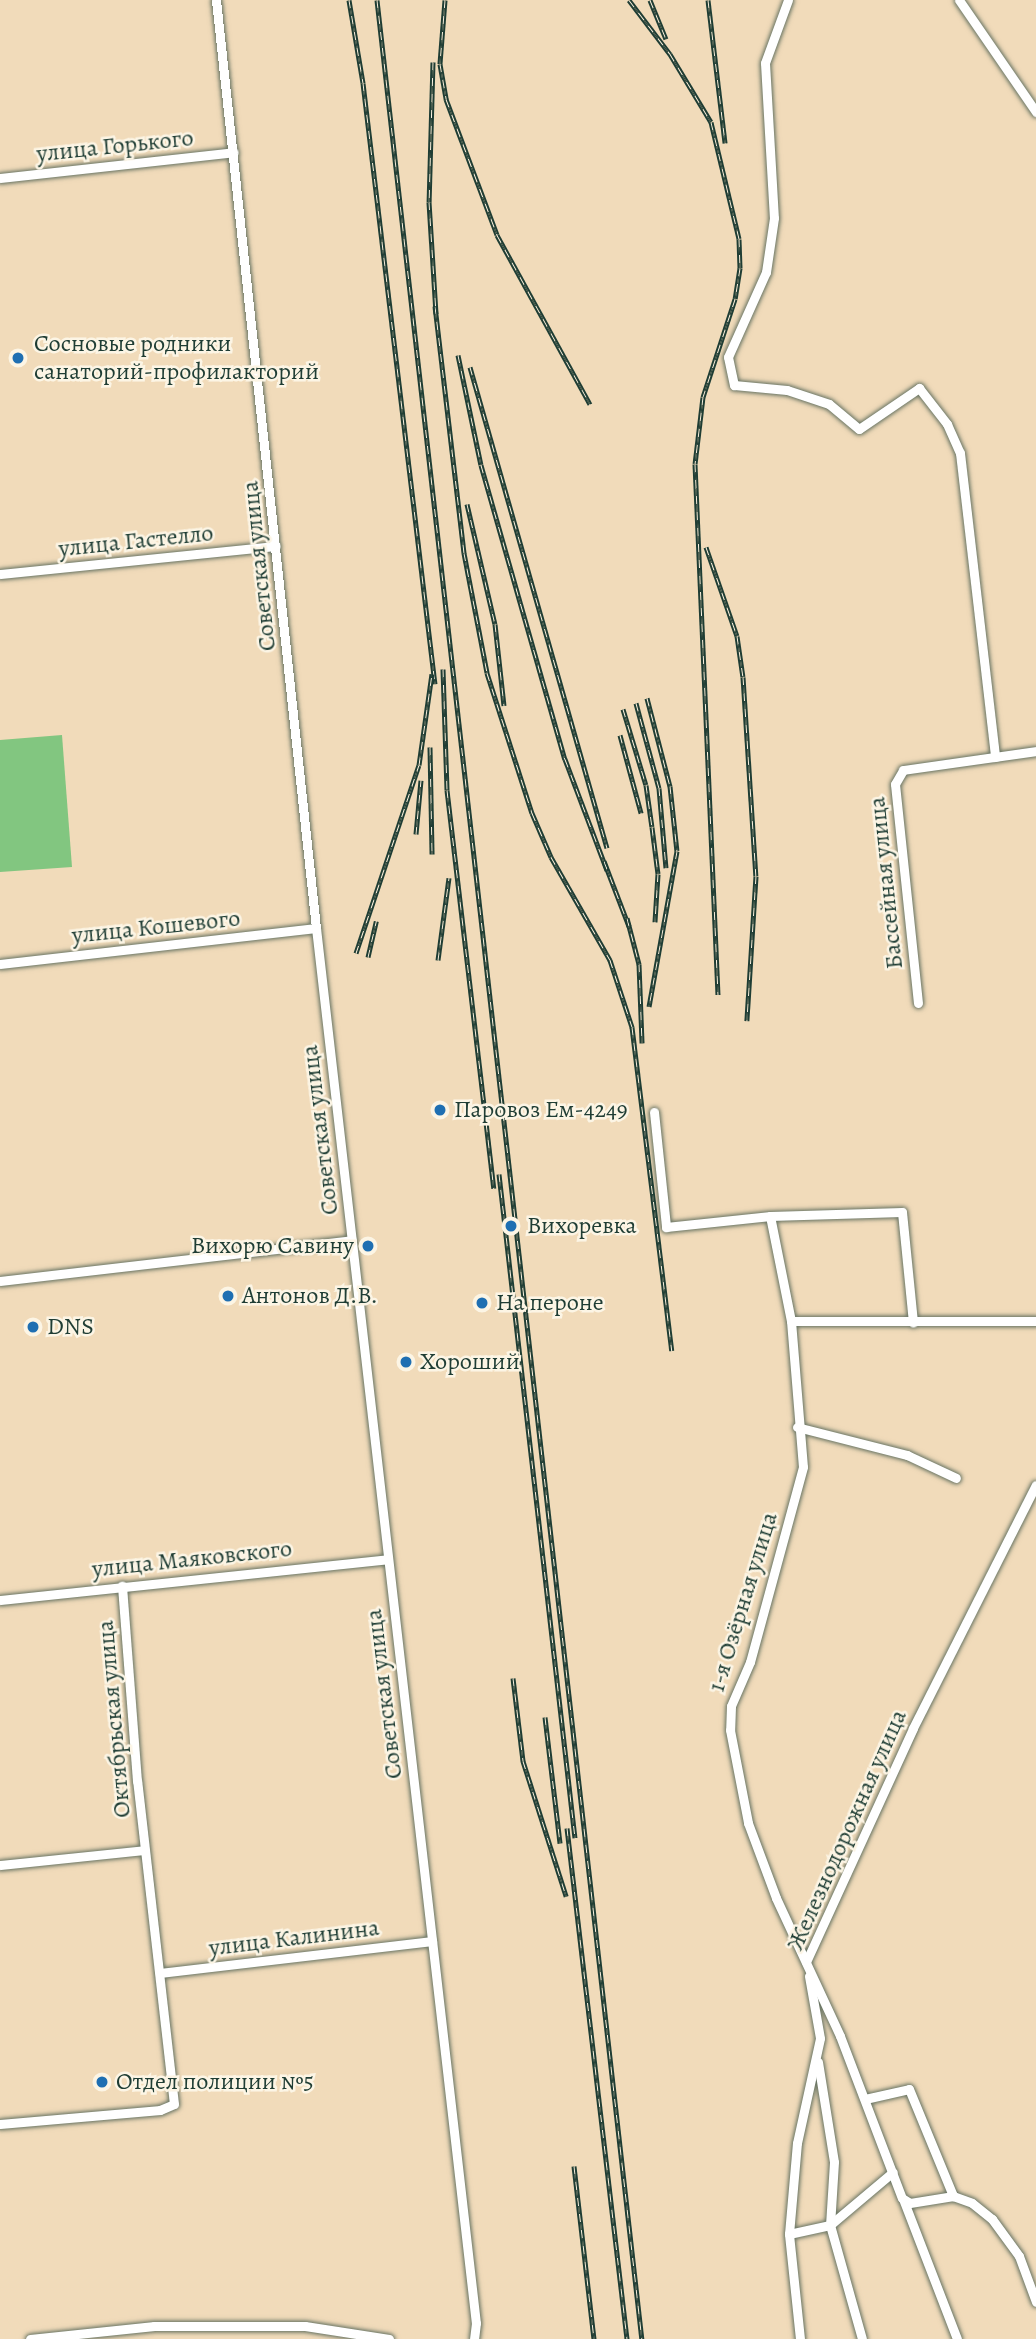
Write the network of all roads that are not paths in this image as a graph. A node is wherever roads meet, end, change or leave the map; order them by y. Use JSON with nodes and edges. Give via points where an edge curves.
{"nodes":[{"id":1,"x":216,"y":0,"type":"edge"},
{"id":2,"x":788,"y":0,"type":"edge"},
{"id":3,"x":959,"y":0,"type":"edge"},
{"id":4,"x":1036,"y":113,"type":"edge"},
{"id":5,"x":234,"y":152,"type":"junction"},
{"id":6,"x":0,"y":178,"type":"edge"},
{"id":7,"x":276,"y":546,"type":"junction"},
{"id":8,"x":0,"y":574,"type":"edge"},
{"id":9,"x":1036,"y":751,"type":"edge"},
{"id":10,"x":995,"y":757,"type":"junction"},
{"id":11,"x":316,"y":928,"type":"junction"},
{"id":12,"x":0,"y":964,"type":"edge"},
{"id":13,"x":918,"y":1003,"type":"dead end"},
{"id":14,"x":654,"y":1112,"type":"dead end"},
{"id":15,"x":770,"y":1216,"type":"junction"},
{"id":16,"x":352,"y":1240,"type":"junction"},
{"id":17,"x":0,"y":1281,"type":"edge"},
{"id":18,"x":791,"y":1321,"type":"junction"},
{"id":19,"x":1036,"y":1321,"type":"edge"},
{"id":20,"x":913,"y":1322,"type":"junction"},
{"id":21,"x":797,"y":1427,"type":"junction"},
{"id":22,"x":956,"y":1478,"type":"dead end"},
{"id":23,"x":1036,"y":1485,"type":"edge"},
{"id":24,"x":388,"y":1559,"type":"junction"},
{"id":25,"x":122,"y":1586,"type":"junction"},
{"id":26,"x":0,"y":1600,"type":"edge"},
{"id":27,"x":144,"y":1850,"type":"junction"},
{"id":28,"x":0,"y":1864,"type":"edge"},
{"id":29,"x":432,"y":1941,"type":"junction"},
{"id":30,"x":806,"y":1960,"type":"junction"},
{"id":31,"x":160,"y":1973,"type":"junction"},
{"id":32,"x":817,"y":2057,"type":"junction"},
{"id":33,"x":864,"y":2099,"type":"junction"},
{"id":34,"x":0,"y":2124,"type":"edge"},
{"id":35,"x":893,"y":2172,"type":"junction"},
{"id":36,"x":953,"y":2196,"type":"junction"},
{"id":37,"x":902,"y":2198,"type":"junction"},
{"id":38,"x":830,"y":2225,"type":"junction"},
{"id":39,"x":789,"y":2234,"type":"junction"},
{"id":40,"x":1036,"y":2302,"type":"edge"},
{"id":41,"x":305,"y":2326,"type":"junction"},
{"id":42,"x":101,"y":2335,"type":"edge"},
{"id":43,"x":30,"y":2339,"type":"edge"},
{"id":44,"x":307,"y":2339,"type":"edge"},
{"id":45,"x":389,"y":2339,"type":"edge"},
{"id":46,"x":474,"y":2339,"type":"edge"},
{"id":47,"x":800,"y":2339,"type":"edge"},
{"id":48,"x":862,"y":2339,"type":"edge"},
{"id":49,"x":957,"y":2339,"type":"edge"}],
"edges":[{"from":1,"to":5,"type":"street","name":"Советская улица"},
{"from":2,"to":10,"type":"street","via":[[765,63],[774,218],[768,258],[728,357],[734,385],[787,390],[829,404],[859,429],[919,388],[947,424],[960,453]]},
{"from":3,"to":4,"type":"street"},
{"from":5,"to":6,"type":"street","name":"улица Горького"},
{"from":5,"to":7,"type":"street","name":"Советская улица"},
{"from":7,"to":8,"type":"street","name":"улица Гастелло"},
{"from":7,"to":11,"type":"street","name":"Советская улица"},
{"from":9,"to":10,"type":"street","name":"Бассейная улица"},
{"from":10,"to":13,"type":"street","name":"Бассейная улица","via":[[903,770],[895,784]]},
{"from":11,"to":12,"type":"street","name":"улица Кошевого"},
{"from":11,"to":16,"type":"street","name":"Советская улица"},
{"from":14,"to":15,"type":"street","via":[[666,1227]]},
{"from":15,"to":18,"type":"street","name":"1-я Озёрная улица"},
{"from":15,"to":20,"type":"street","via":[[902,1212]]},
{"from":16,"to":17,"type":"street"},
{"from":16,"to":24,"type":"street","name":"Советская улица"},
{"from":18,"to":20,"type":"street"},
{"from":18,"to":21,"type":"street","name":"1-я Озёрная улица"},
{"from":19,"to":20,"type":"street"},
{"from":21,"to":22,"type":"street","via":[[907,1455]]},
{"from":21,"to":30,"type":"street","name":"1-я Озёрная улица","via":[[803,1467],[750,1662],[731,1706],[730,1730],[748,1823]]},
{"from":23,"to":30,"type":"street","name":"Железнодорожная улица","via":[[912,1728]]},
{"from":24,"to":25,"type":"street","name":"улица Маяковского"},
{"from":24,"to":29,"type":"street","name":"Советская улица"},
{"from":25,"to":26,"type":"street","name":"улица Маяковского"},
{"from":25,"to":27,"type":"street","name":"Октябрьская улица"},
{"from":27,"to":28,"type":"street","name":"Октябрьская улица"},
{"from":27,"to":31,"type":"street","name":"Октябрьская улица"},
{"from":29,"to":31,"type":"street","name":"улица Калинина"},
{"from":29,"to":46,"type":"street","name":"Советская улица","via":[[476,2323]]},
{"from":30,"to":32,"type":"street","name":"Железнодорожная улица","via":[[820,2038]]},
{"from":30,"to":33,"type":"street","name":"1-я Озёрная улица"},
{"from":31,"to":34,"type":"street","name":"Октябрьская улица","via":[[174,2104],[160,2110]]},
{"from":32,"to":38,"type":"street","via":[[834,2162]]},
{"from":32,"to":39,"type":"street","name":"Железнодорожная улица","via":[[797,2143]]},
{"from":33,"to":35,"type":"street","name":"1-я Озёрная улица"},
{"from":33,"to":36,"type":"street","via":[[909,2089]]},
{"from":35,"to":37,"type":"street","name":"1-я Озёрная улица"},
{"from":35,"to":38,"type":"street"},
{"from":36,"to":37,"type":"street","via":[[910,2203]]},
{"from":36,"to":40,"type":"street","via":[[972,2203],[992,2219],[1018,2256]]},
{"from":37,"to":49,"type":"street","name":"1-я Озёрная улица"},
{"from":38,"to":39,"type":"street"},
{"from":38,"to":48,"type":"street"},
{"from":39,"to":47,"type":"street","name":"Железнодорожная улица"},
{"from":41,"to":42,"type":"street","via":[[154,2326]]},
{"from":41,"to":44,"type":"street"},
{"from":41,"to":45,"type":"street"},
{"from":42,"to":43,"type":"street"}]}
